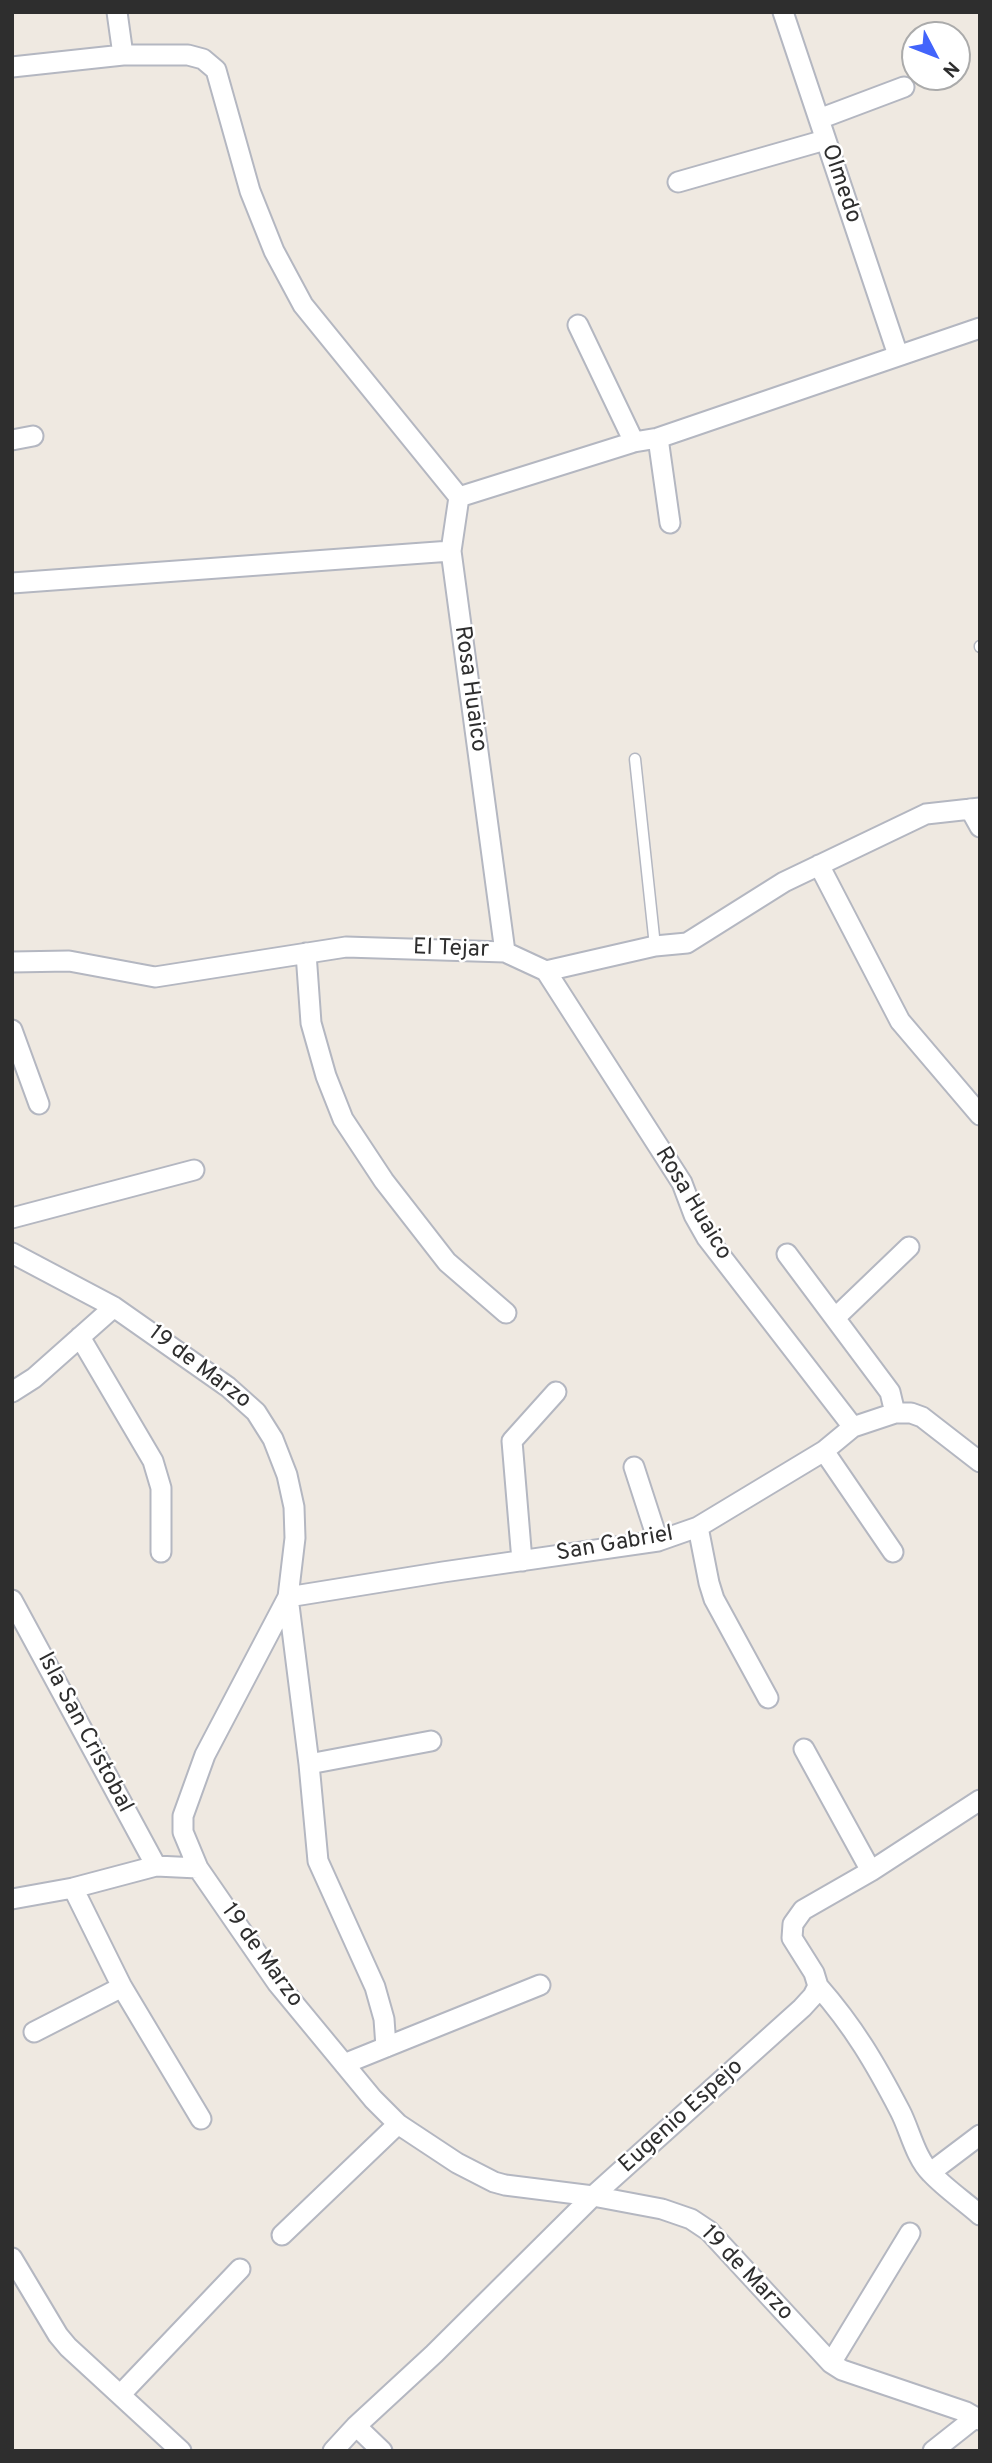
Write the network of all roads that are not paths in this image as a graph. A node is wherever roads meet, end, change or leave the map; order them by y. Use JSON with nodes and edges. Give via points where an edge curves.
{"nodes":[{"id":1,"x":117,"y":12,"type":"edge"},
{"id":2,"x":783,"y":12,"type":"edge"},
{"id":3,"x":123,"y":55,"type":"junction"},
{"id":4,"x":12,"y":67,"type":"edge"},
{"id":5,"x":901,"y":88,"type":"edge"},
{"id":6,"x":819,"y":119,"type":"junction"},
{"id":7,"x":825,"y":140,"type":"junction"},
{"id":8,"x":678,"y":182,"type":"dead end"},
{"id":9,"x":578,"y":326,"type":"dead end"},
{"id":10,"x":980,"y":328,"type":"edge"},
{"id":11,"x":898,"y":355,"type":"junction"},
{"id":12,"x":33,"y":436,"type":"dead end"},
{"id":13,"x":658,"y":438,"type":"junction"},
{"id":14,"x":12,"y":440,"type":"edge"},
{"id":15,"x":634,"y":442,"type":"junction"},
{"id":16,"x":459,"y":497,"type":"junction"},
{"id":17,"x":670,"y":523,"type":"dead end"},
{"id":18,"x":451,"y":551,"type":"junction"},
{"id":19,"x":12,"y":583,"type":"edge"},
{"id":20,"x":635,"y":759,"type":"dead end"},
{"id":21,"x":975,"y":808,"type":"edge"},
{"id":22,"x":980,"y":827,"type":"edge"},
{"id":23,"x":819,"y":865,"type":"junction"},
{"id":24,"x":655,"y":946,"type":"junction"},
{"id":25,"x":505,"y":952,"type":"junction"},
{"id":26,"x":306,"y":953,"type":"junction"},
{"id":27,"x":12,"y":962,"type":"edge"},
{"id":28,"x":546,"y":971,"type":"junction"},
{"id":29,"x":12,"y":1030,"type":"edge"},
{"id":30,"x":39,"y":1104,"type":"dead end"},
{"id":31,"x":980,"y":1115,"type":"edge"},
{"id":32,"x":194,"y":1170,"type":"dead end"},
{"id":33,"x":12,"y":1217,"type":"edge"},
{"id":34,"x":909,"y":1247,"type":"dead end"},
{"id":35,"x":12,"y":1253,"type":"edge"},
{"id":36,"x":787,"y":1254,"type":"dead end"},
{"id":37,"x":506,"y":1313,"type":"dead end"},
{"id":38,"x":835,"y":1318,"type":"junction"},
{"id":39,"x":99,"y":1320,"type":"junction"},
{"id":40,"x":12,"y":1392,"type":"edge"},
{"id":41,"x":556,"y":1392,"type":"dead end"},
{"id":42,"x":895,"y":1413,"type":"junction"},
{"id":43,"x":853,"y":1427,"type":"junction"},
{"id":44,"x":824,"y":1451,"type":"junction"},
{"id":45,"x":980,"y":1462,"type":"edge"},
{"id":46,"x":634,"y":1468,"type":"dead end"},
{"id":47,"x":698,"y":1527,"type":"junction"},
{"id":48,"x":658,"y":1541,"type":"junction"},
{"id":49,"x":162,"y":1552,"type":"dead end"},
{"id":50,"x":893,"y":1552,"type":"dead end"},
{"id":51,"x":522,"y":1561,"type":"junction"},
{"id":52,"x":288,"y":1597,"type":"junction"},
{"id":53,"x":12,"y":1600,"type":"edge"},
{"id":54,"x":768,"y":1698,"type":"dead end"},
{"id":55,"x":431,"y":1741,"type":"dead end"},
{"id":56,"x":804,"y":1749,"type":"dead end"},
{"id":57,"x":309,"y":1764,"type":"junction"},
{"id":58,"x":980,"y":1801,"type":"edge"},
{"id":59,"x":158,"y":1866,"type":"junction"},
{"id":60,"x":195,"y":1868,"type":"junction"},
{"id":61,"x":871,"y":1871,"type":"junction"},
{"id":62,"x":73,"y":1888,"type":"junction"},
{"id":63,"x":12,"y":1899,"type":"edge"},
{"id":64,"x":540,"y":1985,"type":"dead end"},
{"id":65,"x":818,"y":1986,"type":"junction"},
{"id":66,"x":122,"y":1987,"type":"junction"},
{"id":67,"x":34,"y":2032,"type":"dead end"},
{"id":68,"x":386,"y":2047,"type":"junction"},
{"id":69,"x":344,"y":2064,"type":"junction"},
{"id":70,"x":201,"y":2119,"type":"dead end"},
{"id":71,"x":398,"y":2124,"type":"junction"},
{"id":72,"x":980,"y":2135,"type":"edge"},
{"id":73,"x":930,"y":2172,"type":"junction"},
{"id":74,"x":593,"y":2196,"type":"junction"},
{"id":75,"x":980,"y":2215,"type":"edge"},
{"id":76,"x":910,"y":2233,"type":"dead end"},
{"id":77,"x":282,"y":2235,"type":"dead end"},
{"id":78,"x":12,"y":2258,"type":"edge"},
{"id":79,"x":240,"y":2269,"type":"dead end"},
{"id":80,"x":831,"y":2363,"type":"junction"},
{"id":81,"x":121,"y":2395,"type":"junction"},
{"id":82,"x":978,"y":2419,"type":"edge"},
{"id":83,"x":356,"y":2426,"type":"junction"},
{"id":84,"x":181,"y":2451,"type":"edge"},
{"id":85,"x":333,"y":2451,"type":"edge"},
{"id":86,"x":382,"y":2451,"type":"edge"},
{"id":87,"x":933,"y":2451,"type":"edge"}],
"edges":[{"from":1,"to":3,"type":"street"},
{"from":2,"to":6,"type":"street","name":"Olmedo"},
{"from":3,"to":4,"type":"street"},
{"from":3,"to":16,"type":"street","via":[[188,55],[203,59],[216,70],[250,191],[274,251],[303,305]]},
{"from":5,"to":6,"type":"street"},
{"from":6,"to":7,"type":"street","name":"Olmedo"},
{"from":7,"to":8,"type":"street"},
{"from":7,"to":11,"type":"street","name":"Olmedo"},
{"from":9,"to":15,"type":"street"},
{"from":10,"to":11,"type":"street"},
{"from":11,"to":13,"type":"street"},
{"from":12,"to":14,"type":"street"},
{"from":13,"to":15,"type":"street"},
{"from":13,"to":17,"type":"street"},
{"from":15,"to":16,"type":"street"},
{"from":16,"to":18,"type":"street","name":"Rosa Huaico"},
{"from":18,"to":19,"type":"street"},
{"from":18,"to":25,"type":"street","name":"Rosa Huaico"},
{"from":20,"to":24,"type":"lane"},
{"from":21,"to":22,"type":"street"},
{"from":21,"to":23,"type":"street","via":[[926,814]]},
{"from":23,"to":24,"type":"street","via":[[687,943]]},
{"from":23,"to":31,"type":"street","via":[[900,1021]]},
{"from":24,"to":28,"type":"street"},
{"from":25,"to":26,"type":"street","name":"El Tejar","via":[[346,947]]},
{"from":25,"to":28,"type":"street","name":"El Tejar"},
{"from":26,"to":27,"type":"street","name":"El Tejar","via":[[155,977],[69,961]]},
{"from":26,"to":37,"type":"street","via":[[312,1023],[343,1119],[447,1262]]},
{"from":28,"to":43,"type":"street","name":"Rosa Huaico","via":[[682,1182],[708,1238]]},
{"from":29,"to":30,"type":"street"},
{"from":32,"to":33,"type":"street"},
{"from":34,"to":38,"type":"street"},
{"from":35,"to":39,"type":"street","name":"19 de Marzo"},
{"from":36,"to":38,"type":"street"},
{"from":38,"to":42,"type":"street","via":[[891,1392]]},
{"from":39,"to":40,"type":"street"},
{"from":39,"to":49,"type":"street","via":[[153,1461],[160,1488]]},
{"from":39,"to":52,"type":"street","name":"19 de Marzo","via":[[229,1387],[256,1412],[273,1439],[294,1507]]},
{"from":41,"to":51,"type":"street","via":[[512,1441]]},
{"from":42,"to":43,"type":"street","name":"San Gabriel"},
{"from":42,"to":45,"type":"street","via":[[922,1417]]},
{"from":43,"to":44,"type":"street","name":"San Gabriel"},
{"from":44,"to":47,"type":"street","name":"San Gabriel"},
{"from":44,"to":50,"type":"street"},
{"from":46,"to":48,"type":"street"},
{"from":47,"to":48,"type":"street","name":"San Gabriel"},
{"from":47,"to":54,"type":"street","via":[[714,1599]]},
{"from":48,"to":51,"type":"street","name":"San Gabriel"},
{"from":51,"to":52,"type":"street","name":"San Gabriel"},
{"from":52,"to":57,"type":"street"},
{"from":52,"to":60,"type":"street","name":"19 de Marzo","via":[[205,1755],[186,1802],[183,1832]]},
{"from":53,"to":59,"type":"street","name":"Isla San Cristobal"},
{"from":55,"to":57,"type":"street"},
{"from":56,"to":61,"type":"street"},
{"from":57,"to":68,"type":"street","via":[[317,1861],[375,1987]]},
{"from":58,"to":61,"type":"street"},
{"from":59,"to":60,"type":"street"},
{"from":59,"to":62,"type":"street"},
{"from":60,"to":69,"type":"street","name":"19 de Marzo","via":[[278,1984]]},
{"from":61,"to":65,"type":"street","via":[[803,1910],[793,1924],[792,1938]]},
{"from":62,"to":63,"type":"street"},
{"from":62,"to":66,"type":"street"},
{"from":64,"to":68,"type":"street"},
{"from":65,"to":73,"type":"street","via":[[869,2052]]},
{"from":65,"to":74,"type":"street","name":"Eugenio Espejo","via":[[803,2008]]},
{"from":66,"to":67,"type":"street"},
{"from":66,"to":70,"type":"street"},
{"from":68,"to":69,"type":"street"},
{"from":69,"to":71,"type":"street","name":"19 de Marzo"},
{"from":71,"to":74,"type":"street","name":"19 de Marzo","via":[[494,2182]]},
{"from":71,"to":77,"type":"street"},
{"from":72,"to":73,"type":"street"},
{"from":73,"to":75,"type":"street"},
{"from":74,"to":80,"type":"street","name":"19 de Marzo","via":[[662,2209],[701,2224]]},
{"from":74,"to":83,"type":"street","name":"Eugenio Espejo"},
{"from":76,"to":80,"type":"street"},
{"from":78,"to":81,"type":"street","via":[[68,2347]]},
{"from":79,"to":81,"type":"street"},
{"from":80,"to":82,"type":"street","name":"19 de Marzo"},
{"from":81,"to":84,"type":"street"},
{"from":82,"to":87,"type":"street"},
{"from":83,"to":85,"type":"street","name":"Eugenio Espejo"},
{"from":83,"to":86,"type":"street"}]}
